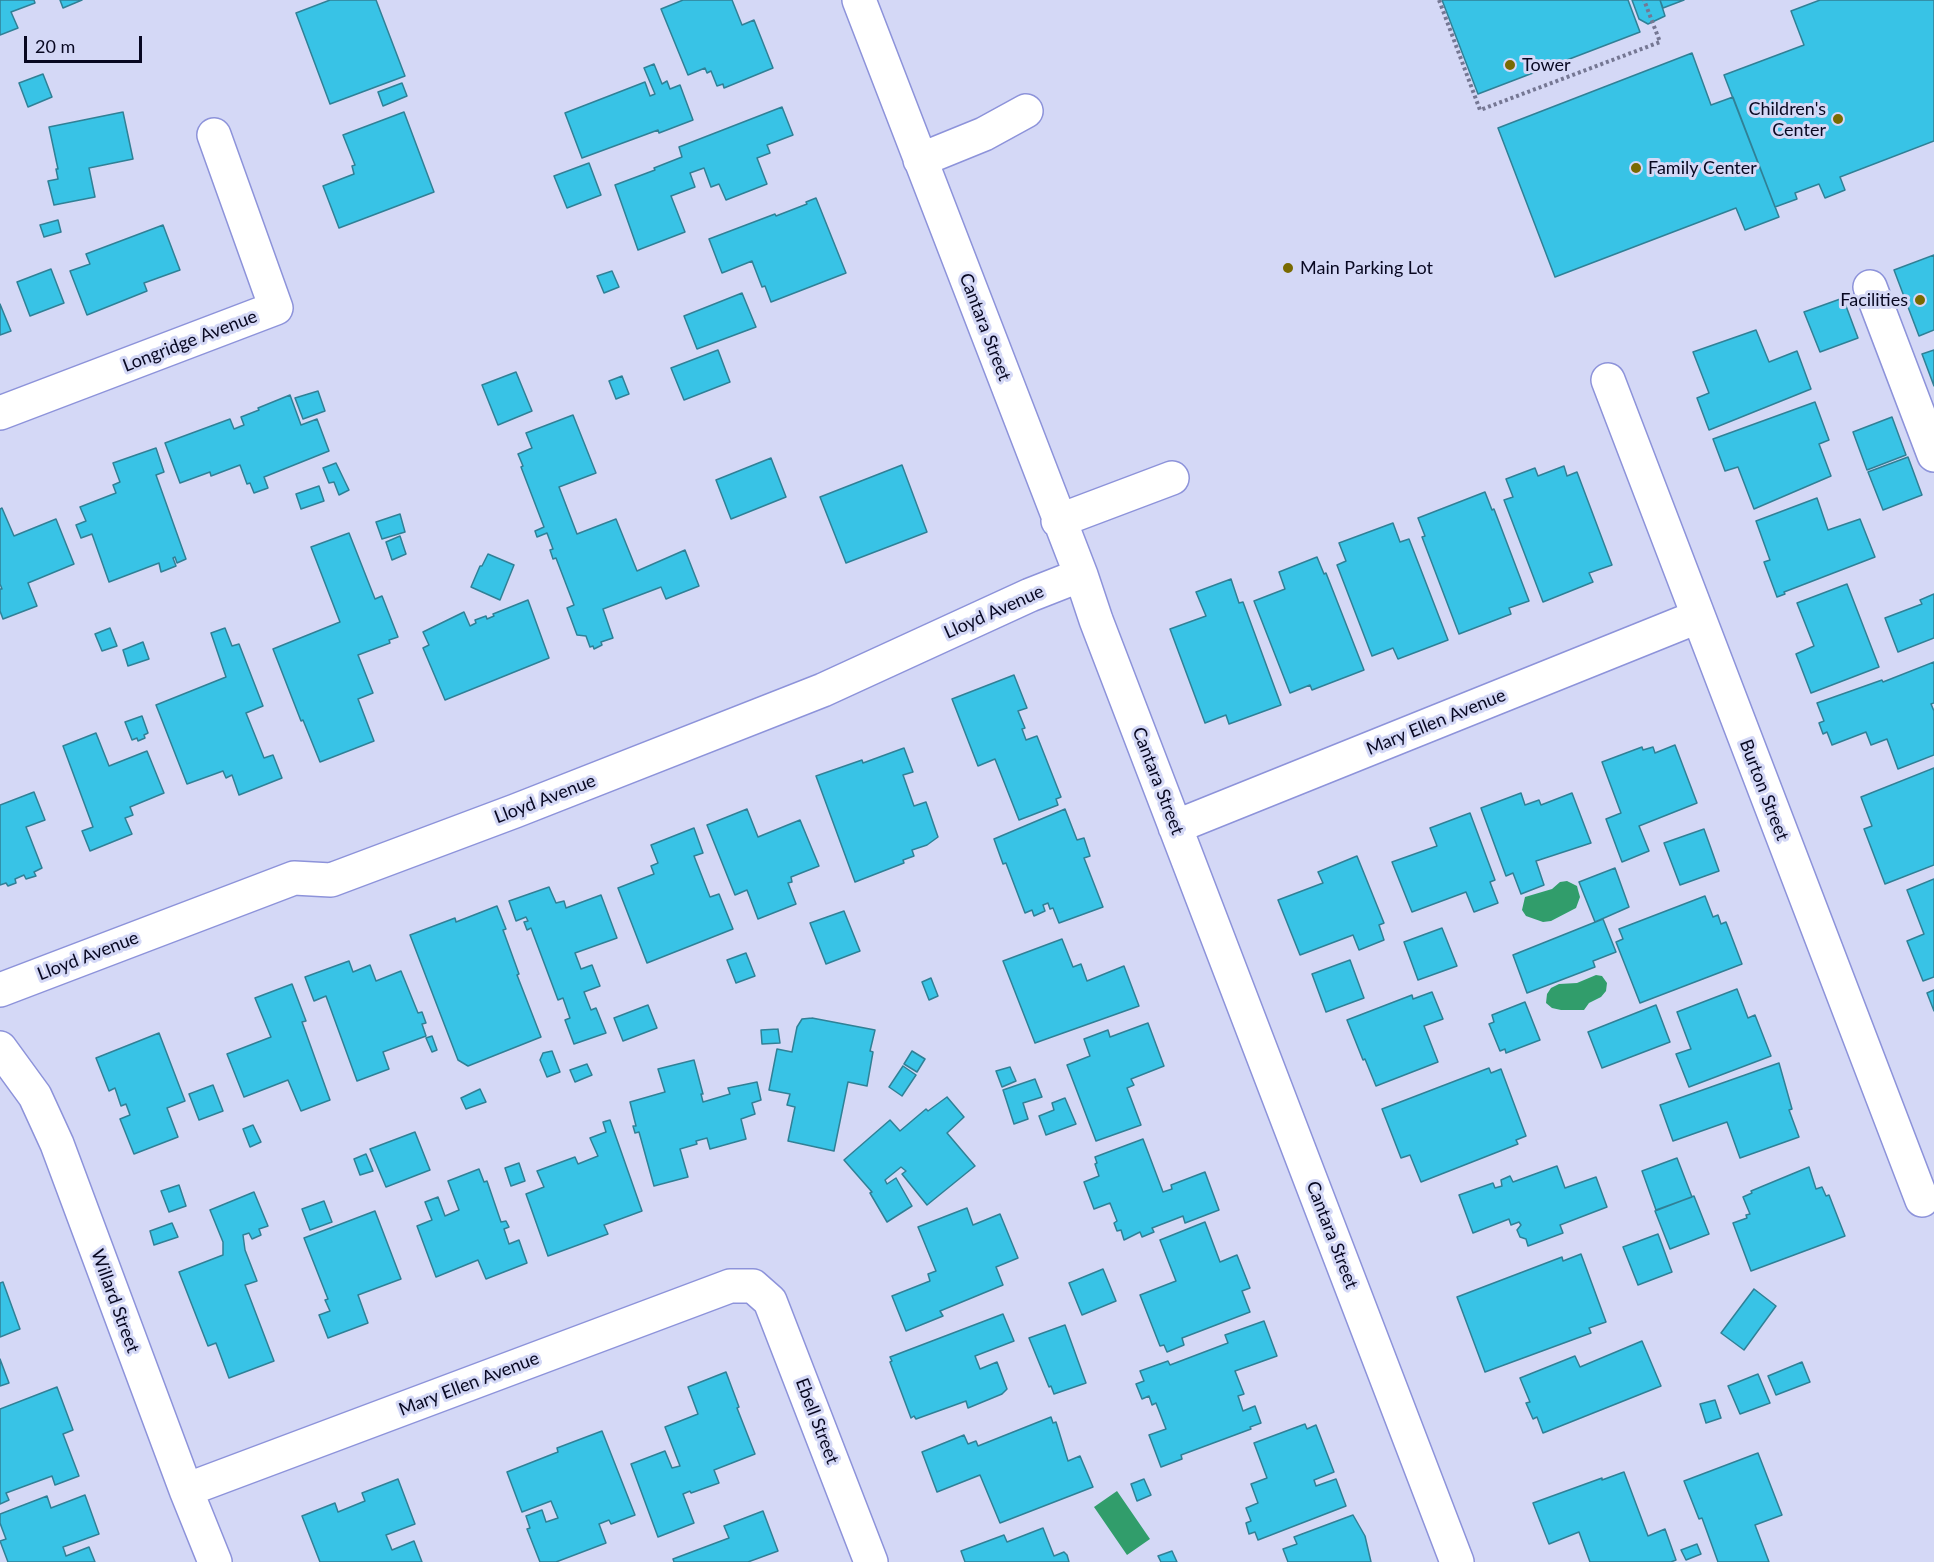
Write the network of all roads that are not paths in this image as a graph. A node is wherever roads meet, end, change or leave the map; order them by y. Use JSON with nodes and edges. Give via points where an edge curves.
{"nodes":[{"id":1,"x":859,"y":0,"type":"edge"},
{"id":2,"x":1026,"y":111,"type":"dead end"},
{"id":3,"x":214,"y":135,"type":"dead end"},
{"id":4,"x":920,"y":160,"type":"junction"},
{"id":5,"x":1869,"y":287,"type":"dead end"},
{"id":6,"x":1608,"y":380,"type":"dead end"},
{"id":7,"x":0,"y":413,"type":"edge"},
{"id":8,"x":1934,"y":455,"type":"edge"},
{"id":9,"x":1172,"y":478,"type":"dead end"},
{"id":10,"x":1058,"y":521,"type":"junction"},
{"id":11,"x":1081,"y":575,"type":"junction"},
{"id":12,"x":1697,"y":617,"type":"junction"},
{"id":13,"x":1175,"y":827,"type":"junction"},
{"id":14,"x":0,"y":990,"type":"edge"},
{"id":15,"x":0,"y":1048,"type":"edge"},
{"id":16,"x":1922,"y":1200,"type":"dead end"},
{"id":17,"x":753,"y":1286,"type":"joint"},
{"id":18,"x":186,"y":1490,"type":"junction"},
{"id":19,"x":215,"y":1562,"type":"edge"},
{"id":20,"x":871,"y":1562,"type":"edge"},
{"id":21,"x":1457,"y":1562,"type":"edge"}],
"edges":[{"from":1,"to":4,"type":"street","name":"Cantara Street"},
{"from":2,"to":4,"type":"street","via":[[984,134]]},
{"from":3,"to":7,"type":"street","name":"Longridge Avenue","via":[[276,308]]},
{"from":4,"to":10,"type":"street","name":"Cantara Street"},
{"from":5,"to":8,"type":"street"},
{"from":6,"to":12,"type":"street","name":"Burton Street"},
{"from":9,"to":10,"type":"street"},
{"from":10,"to":11,"type":"street","name":"Cantara Street"},
{"from":11,"to":13,"type":"street","name":"Cantara Street"},
{"from":11,"to":14,"type":"street","name":"Lloyd Avenue","via":[[823,690],[526,806],[331,880],[294,878]]},
{"from":12,"to":13,"type":"street","name":"Mary Ellen Avenue"},
{"from":12,"to":16,"type":"street","name":"Burton Street"},
{"from":13,"to":21,"type":"street","name":"Cantara Street"},
{"from":15,"to":18,"type":"street","name":"Willard Street","via":[[35,1096],[57,1144]]},
{"from":17,"to":18,"type":"street","name":"Mary Ellen Avenue","via":[[730,1286]]},
{"from":17,"to":20,"type":"street","name":"Ebell Street","via":[[770,1301]]},
{"from":18,"to":19,"type":"street","name":"Willard Street"}]}
